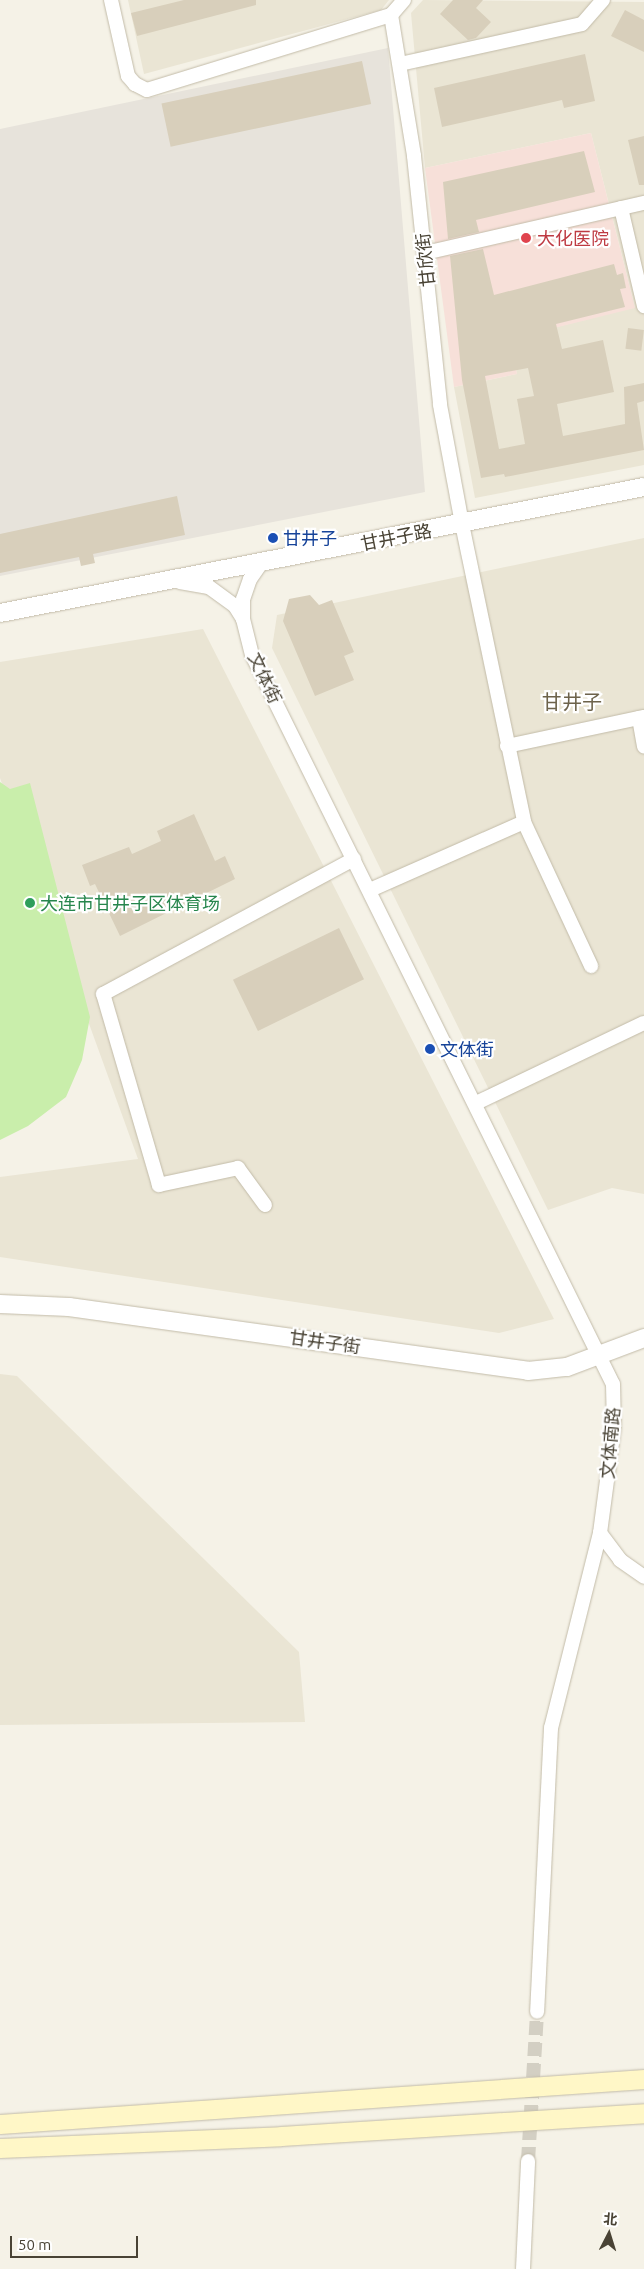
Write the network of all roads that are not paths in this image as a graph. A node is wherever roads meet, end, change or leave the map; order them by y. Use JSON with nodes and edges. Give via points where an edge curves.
{"nodes":[{"id":1,"x":111,"y":0,"type":"edge"},
{"id":2,"x":404,"y":0,"type":"edge"},
{"id":3,"x":603,"y":0,"type":"edge"},
{"id":4,"x":391,"y":15,"type":"junction"},
{"id":5,"x":400,"y":64,"type":"junction"},
{"id":6,"x":644,"y":203,"type":"edge"},
{"id":7,"x":621,"y":208,"type":"junction"},
{"id":8,"x":425,"y":253,"type":"junction"},
{"id":9,"x":644,"y":306,"type":"edge"},
{"id":10,"x":644,"y":487,"type":"edge"},
{"id":11,"x":462,"y":524,"type":"junction"},
{"id":12,"x":262,"y":562,"type":"junction"},
{"id":13,"x":164,"y":581,"type":"junction"},
{"id":14,"x":0,"y":613,"type":"edge"},
{"id":15,"x":243,"y":619,"type":"junction"},
{"id":16,"x":641,"y":718,"type":"edge"},
{"id":17,"x":507,"y":746,"type":"junction"},
{"id":18,"x":644,"y":747,"type":"edge"},
{"id":19,"x":524,"y":822,"type":"junction"},
{"id":20,"x":354,"y":860,"type":"junction"},
{"id":21,"x":370,"y":890,"type":"junction"},
{"id":22,"x":591,"y":966,"type":"dead end"},
{"id":23,"x":644,"y":1024,"type":"edge"},
{"id":24,"x":476,"y":1103,"type":"junction"},
{"id":25,"x":265,"y":1205,"type":"dead end"},
{"id":26,"x":0,"y":1304,"type":"edge"},
{"id":27,"x":644,"y":1338,"type":"edge"},
{"id":28,"x":597,"y":1357,"type":"junction"},
{"id":29,"x":600,"y":1533,"type":"junction"},
{"id":30,"x":644,"y":1577,"type":"edge"},
{"id":31,"x":537,"y":2012,"type":"tunnel mouth"},
{"id":32,"x":644,"y":2079,"type":"edge"},
{"id":33,"x":644,"y":2113,"type":"edge"},
{"id":34,"x":0,"y":2124,"type":"edge"},
{"id":35,"x":0,"y":2148,"type":"edge"},
{"id":36,"x":528,"y":2162,"type":"tunnel mouth"},
{"id":37,"x":523,"y":2269,"type":"edge"}],
"edges":[{"from":1,"to":4,"type":"street","via":[[128,76],[134,84],[148,90]]},
{"from":2,"to":4,"type":"street"},
{"from":3,"to":5,"type":"street","via":[[582,24]]},
{"from":4,"to":5,"type":"street","name":"甘欣街"},
{"from":5,"to":8,"type":"street","name":"甘欣街"},
{"from":6,"to":7,"type":"street"},
{"from":7,"to":8,"type":"street"},
{"from":7,"to":9,"type":"street"},
{"from":8,"to":11,"type":"street","name":"甘欣街","via":[[440,405]]},
{"from":10,"to":11,"type":"street","name":"甘井子路"},
{"from":11,"to":12,"type":"street","name":"甘井子路"},
{"from":11,"to":17,"type":"street","name":"甘欣街"},
{"from":12,"to":13,"type":"street","name":"甘井子路"},
{"from":12,"to":15,"type":"street","name":"文体街","via":[[250,579],[243,599]]},
{"from":13,"to":14,"type":"street","name":"甘井子路"},
{"from":13,"to":15,"type":"street","via":[[209,587],[235,606]]},
{"from":15,"to":20,"type":"street","name":"文体街","via":[[252,655]]},
{"from":16,"to":17,"type":"street"},
{"from":16,"to":18,"type":"street"},
{"from":17,"to":19,"type":"street","name":"甘欣街"},
{"from":19,"to":21,"type":"street"},
{"from":19,"to":22,"type":"street","name":"甘欣街"},
{"from":20,"to":21,"type":"street","name":"文体街"},
{"from":20,"to":25,"type":"street","via":[[103,994],[159,1185],[238,1168]]},
{"from":21,"to":24,"type":"street","name":"文体街"},
{"from":23,"to":24,"type":"street"},
{"from":24,"to":28,"type":"street","name":"文体街"},
{"from":26,"to":28,"type":"street","name":"甘井子街","via":[[69,1307],[528,1370],[567,1367]]},
{"from":27,"to":28,"type":"street","name":"甘井子街"},
{"from":28,"to":29,"type":"street","name":"文体南路","via":[[613,1384],[614,1428]]},
{"from":29,"to":30,"type":"street","via":[[620,1560]]},
{"from":29,"to":31,"type":"street","name":"文体南路","via":[[551,1728]]},
{"from":32,"to":34,"type":"main road"},
{"from":33,"to":35,"type":"main road","via":[[280,2136]]},
{"from":36,"to":37,"type":"street"}]}
